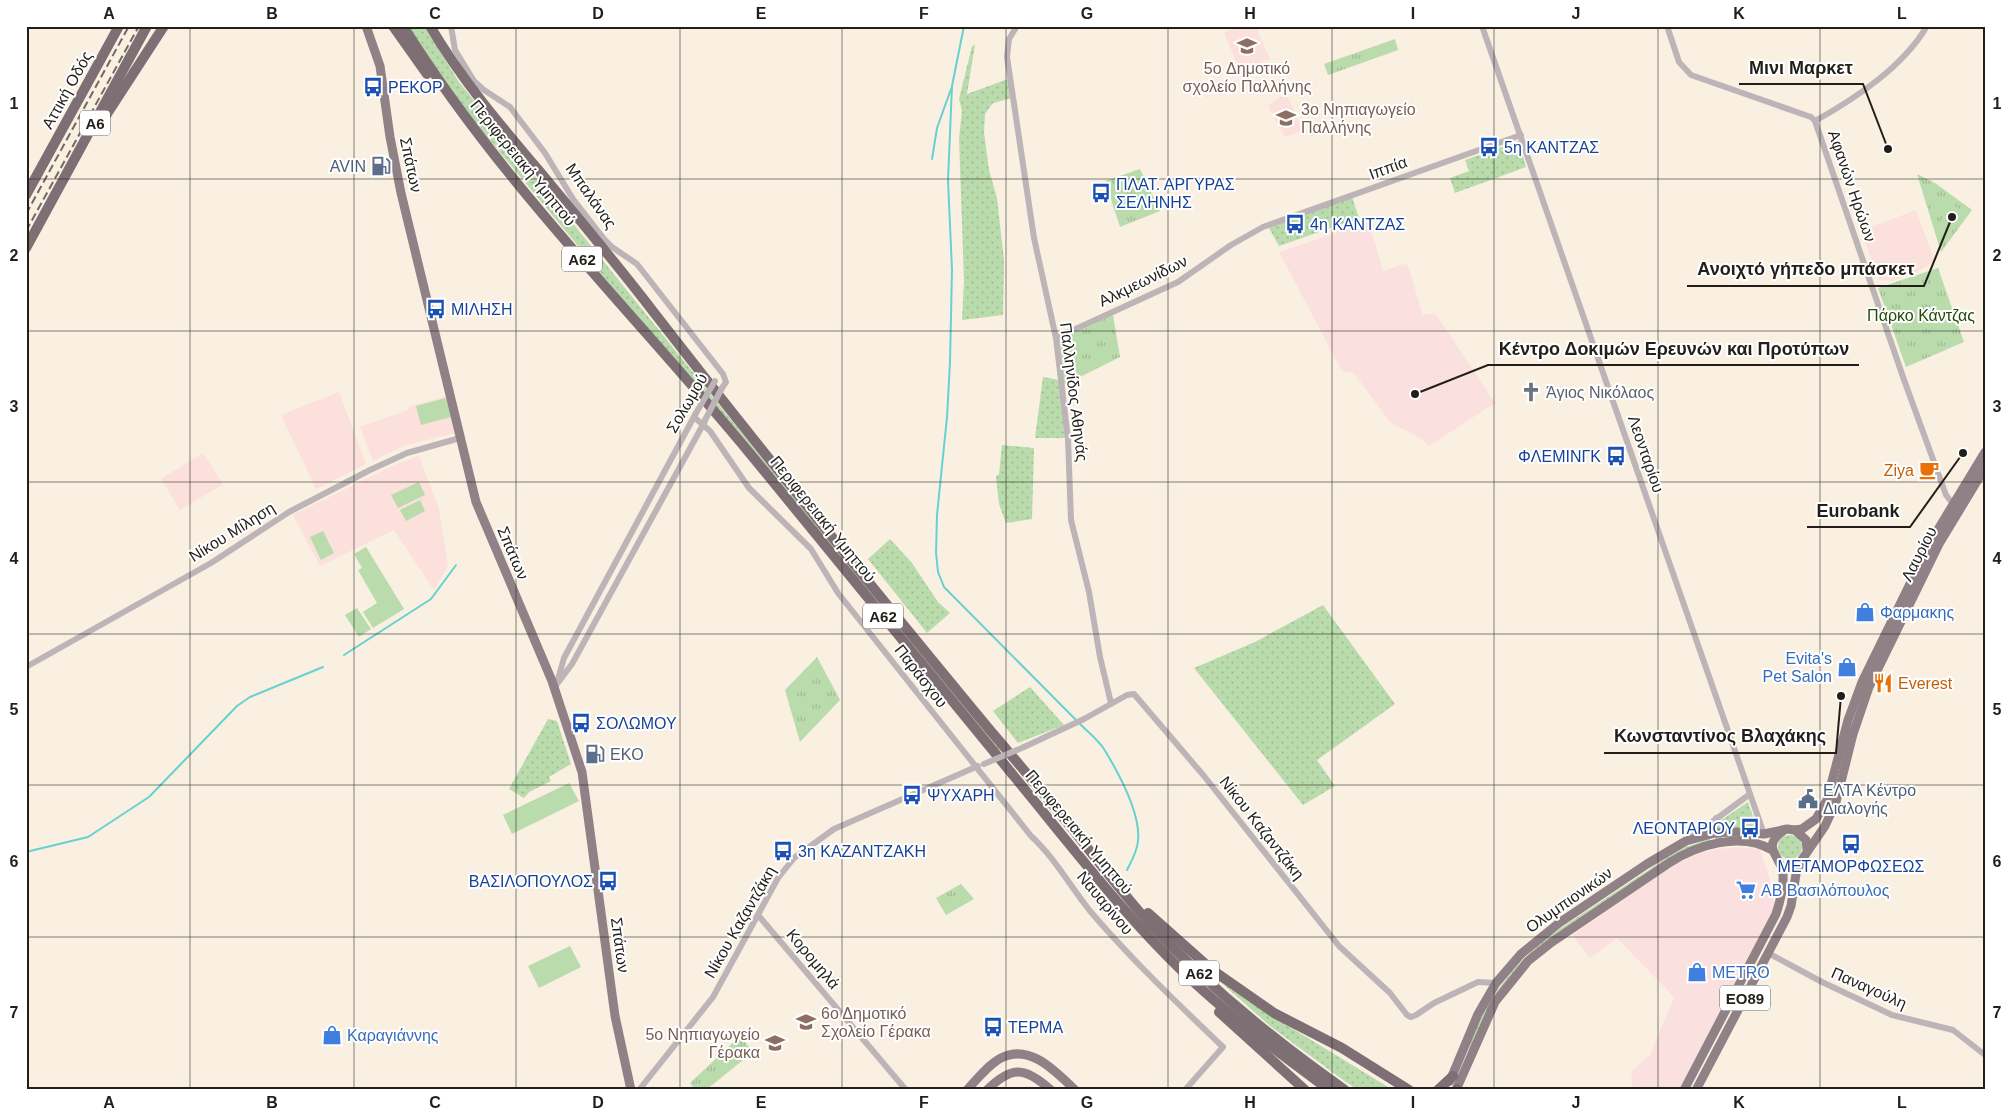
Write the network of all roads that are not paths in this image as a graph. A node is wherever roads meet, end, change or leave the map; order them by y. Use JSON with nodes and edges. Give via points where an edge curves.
{"nodes":[{"id":1,"x":119,"y":26,"type":"edge"},
{"id":2,"x":147,"y":26,"type":"edge"},
{"id":3,"x":164,"y":26,"type":"edge"},
{"id":4,"x":366,"y":26,"type":"edge"},
{"id":5,"x":393,"y":26,"type":"edge"},
{"id":6,"x":403,"y":26,"type":"edge"},
{"id":7,"x":430,"y":26,"type":"edge"},
{"id":8,"x":452,"y":26,"type":"edge"},
{"id":9,"x":1017,"y":26,"type":"edge"},
{"id":10,"x":1482,"y":26,"type":"edge"},
{"id":11,"x":1666,"y":26,"type":"edge"},
{"id":12,"x":1927,"y":26,"type":"edge"},
{"id":13,"x":1814,"y":121,"type":"junction"},
{"id":14,"x":475,"y":128,"type":"junction"},
{"id":15,"x":1521,"y":135,"type":"junction"},
{"id":16,"x":26,"y":195,"type":"edge"},
{"id":17,"x":42,"y":219,"type":"junction"},
{"id":18,"x":1263,"y":226,"type":"joint"},
{"id":19,"x":26,"y":248,"type":"edge"},
{"id":20,"x":1056,"y":338,"type":"junction"},
{"id":21,"x":723,"y":374,"type":"junction"},
{"id":22,"x":695,"y":415,"type":"junction"},
{"id":23,"x":704,"y":422,"type":"junction"},
{"id":24,"x":460,"y":438,"type":"junction"},
{"id":25,"x":1985,"y":452,"type":"edge"},
{"id":26,"x":1985,"y":468,"type":"edge"},
{"id":27,"x":1956,"y":507,"type":"junction"},
{"id":28,"x":26,"y":667,"type":"edge"},
{"id":29,"x":556,"y":685,"type":"junction"},
{"id":30,"x":1111,"y":704,"type":"junction"},
{"id":31,"x":976,"y":767,"type":"junction"},
{"id":32,"x":1750,"y":794,"type":"junction"},
{"id":33,"x":1716,"y":817,"type":"junction"},
{"id":34,"x":1783,"y":830,"type":"junction"},
{"id":35,"x":1795,"y":830,"type":"junction"},
{"id":36,"x":1075,"y":833,"type":"junction"},
{"id":37,"x":1715,"y":833,"type":"junction"},
{"id":38,"x":1764,"y":834,"type":"junction"},
{"id":39,"x":1686,"y":841,"type":"junction"},
{"id":40,"x":1722,"y":842,"type":"junction"},
{"id":41,"x":1772,"y":850,"type":"junction"},
{"id":42,"x":1807,"y":850,"type":"junction"},
{"id":43,"x":1801,"y":861,"type":"junction"},
{"id":44,"x":1780,"y":862,"type":"junction"},
{"id":45,"x":758,"y":915,"type":"junction"},
{"id":46,"x":1140,"y":927,"type":"junction"},
{"id":47,"x":1768,"y":953,"type":"junction"},
{"id":48,"x":1496,"y":983,"type":"junction"},
{"id":49,"x":1985,"y":1055,"type":"edge"},
{"id":50,"x":1453,"y":1076,"type":"junction"},
{"id":51,"x":1457,"y":1089,"type":"edge"},
{"id":52,"x":631,"y":1090,"type":"edge"},
{"id":53,"x":639,"y":1090,"type":"edge"},
{"id":54,"x":906,"y":1090,"type":"edge"},
{"id":55,"x":967,"y":1090,"type":"edge"},
{"id":56,"x":987,"y":1090,"type":"edge"},
{"id":57,"x":1050,"y":1090,"type":"edge"},
{"id":58,"x":1075,"y":1090,"type":"edge"},
{"id":59,"x":1185,"y":1090,"type":"edge"},
{"id":60,"x":1305,"y":1090,"type":"edge"},
{"id":61,"x":1330,"y":1090,"type":"edge"},
{"id":62,"x":1344,"y":1090,"type":"edge"},
{"id":63,"x":1409,"y":1090,"type":"edge"},
{"id":64,"x":1438,"y":1090,"type":"edge"},
{"id":65,"x":1445,"y":1090,"type":"edge"},
{"id":66,"x":1684,"y":1090,"type":"edge"},
{"id":67,"x":1696,"y":1090,"type":"edge"}],
"edges":[{"from":1,"to":16,"type":"highway","name":"Αττική Οδός","number":"Α6"},
{"from":2,"to":17,"type":"highway","number":"Α6"},
{"from":3,"to":17,"type":"highway"},
{"from":4,"to":24,"type":"main road","name":"Σπάτων","via":[[380,66],[400,186]]},
{"from":5,"to":14,"type":"highway","via":[[416,60]]},
{"from":6,"to":14,"type":"highway","name":"Περιφερειακή Υμηττού","number":"Α62","via":[[438,81]]},
{"from":7,"to":36,"type":"highway","name":"Περιφερειακή Υμηττού","number":"Α62","via":[[456,68],[493,117],[629,280],[887,606]]},
{"from":8,"to":21,"type":"street","name":"Μπαλάνας","via":[[455,50],[474,81],[510,107],[604,239],[637,264]]},
{"from":9,"to":20,"type":"street","name":"Παλληνίδος Αθηνάς","via":[[1009,38],[1006,57],[1034,238]]},
{"from":10,"to":15,"type":"street","name":"Λεονταρίου"},
{"from":11,"to":13,"type":"street","via":[[1679,62],[1692,75],[1811,117]]},
{"from":12,"to":13,"type":"street","via":[[1912,48],[1879,79]]},
{"from":13,"to":27,"type":"street","name":"Αφανών Ηρώων","via":[[1902,377],[1946,495]]},
{"from":14,"to":46,"type":"highway","name":"Περιφερειακή Υμηττού","number":"Α62","via":[[547,218],[725,424]]},
{"from":15,"to":18,"type":"street","name":"Ιππία"},
{"from":15,"to":32,"type":"street","name":"Λεονταρίου"},
{"from":17,"to":19,"type":"highway","number":"Α6"},
{"from":18,"to":20,"type":"street","name":"Αλκμεωνίδων","via":[[1178,282]]},
{"from":20,"to":30,"type":"street","name":"Παλληνίδος Αθηνάς","via":[[1068,438],[1071,520]]},
{"from":21,"to":22,"type":"street","name":"Σολωμού","bridge":true,"via":[[719,375]]},
{"from":21,"to":23,"type":"street","name":"Σολωμού","bridge":true,"via":[[726,382]]},
{"from":22,"to":23,"type":"street","name":"Παράσχου"},
{"from":22,"to":29,"type":"street","name":"Σολωμού","via":[[564,658]]},
{"from":23,"to":29,"type":"street","name":"Σολωμού","via":[[572,664]]},
{"from":23,"to":31,"type":"street","name":"Παράσχου","via":[[749,488],[811,549],[838,593]]},
{"from":24,"to":28,"type":"street","name":"Νίκου Μίληση","via":[[407,453],[289,512],[210,563]]},
{"from":24,"to":29,"type":"main road","name":"Σπάτων","via":[[476,502]]},
{"from":25,"to":27,"type":"main road","name":"Λαυρίου","number":"ΕΟ89"},
{"from":26,"to":27,"type":"main road","name":"Λαυρίου","number":"ΕΟ89"},
{"from":27,"to":35,"type":"main road","name":"Λαυρίου","number":"ΕΟ89","via":[[1931,541],[1862,682],[1823,808],[1809,825]]},
{"from":27,"to":42,"type":"main road","name":"Λαυρίου","number":"ΕΟ89","via":[[1869,687],[1836,802]]},
{"from":29,"to":52,"type":"main road","name":"Σπάτων","via":[[582,772],[615,1016]]},
{"from":30,"to":31,"type":"street","name":"Νίκου Καζαντζάκη","bridge":true},
{"from":30,"to":48,"type":"street","name":"Νίκου Καζαντζάκη","via":[[1134,694],[1141,700],[1334,940],[1390,993],[1407,1015],[1411,1016],[1478,982]]},
{"from":31,"to":45,"type":"street","name":"Νίκου Καζαντζάκη","via":[[826,834],[788,865]]},
{"from":31,"to":59,"type":"street","name":"Ναυαρίνου","via":[[1043,847],[1091,912],[1162,989],[1223,1047]]},
{"from":32,"to":33,"type":"street"},
{"from":32,"to":38,"type":"street","name":"Λεονταρίου"},
{"from":33,"to":37,"type":"street"},
{"from":33,"to":39,"type":"street"},
{"from":34,"to":35,"type":"main road"},
{"from":34,"to":38,"type":"main road","name":"Ολυμπιονικών"},
{"from":34,"to":41,"type":"main road","via":[[1775,838]]},
{"from":35,"to":42,"type":"main road","via":[[1806,840]]},
{"from":36,"to":62,"type":"highway","name":"Περιφερειακή Υμηττού","number":"Α62","via":[[1110,879],[1201,975],[1256,1023]]},
{"from":36,"to":63,"type":"highway","via":[[1142,908],[1211,969],[1274,1013],[1342,1048]]},
{"from":37,"to":38,"type":"main road","name":"Ολυμπιονικών"},
{"from":37,"to":39,"type":"main road","name":"Ολυμπιονικών"},
{"from":37,"to":40,"type":"street"},
{"from":39,"to":48,"type":"main road","name":"Ολυμπιονικών","via":[[1546,933],[1521,954]]},
{"from":40,"to":41,"type":"main road","name":"Ολυμπιονικών","via":[[1747,842]]},
{"from":40,"to":51,"type":"main road","name":"Ολυμπιονικών","via":[[1675,859],[1528,961],[1495,1002]]},
{"from":41,"to":44,"type":"main road","number":"ΕΟ89"},
{"from":42,"to":43,"type":"main road","name":"Λαυρίου","number":"ΕΟ89"},
{"from":43,"to":44,"type":"main road","via":[[1790,866]]},
{"from":43,"to":47,"type":"main road","name":"Λαυρίου","number":"ΕΟ89","via":[[1789,912]]},
{"from":44,"to":66,"type":"main road","number":"ΕΟ89","via":[[1784,878],[1776,914]]},
{"from":45,"to":53,"type":"street","name":"Νίκου Καζαντζάκη","via":[[713,997]]},
{"from":45,"to":54,"type":"street","name":"Κορομηλά"},
{"from":46,"to":60,"type":"highway","via":[[1176,971]]},
{"from":46,"to":61,"type":"highway","name":"Περιφερειακή Υμηττού","number":"Α62","via":[[1207,994]]},
{"from":47,"to":49,"type":"street","name":"Παναγούλη","via":[[1892,1015],[1953,1030]]},
{"from":47,"to":67,"type":"main road","name":"Λαυρίου","number":"ΕΟ89"},
{"from":48,"to":50,"type":"main road","name":"Ολυμπιονικών","via":[[1478,1014]]},
{"from":50,"to":64,"type":"highway"},
{"from":50,"to":65,"type":"main road","name":"Ολυμπιονικών"},
{"from":55,"to":58,"type":"main road","via":[[995,1062],[1019,1054],[1046,1064]]},
{"from":56,"to":57,"type":"main road","via":[[1001,1077],[1017,1072],[1034,1076]]}]}
